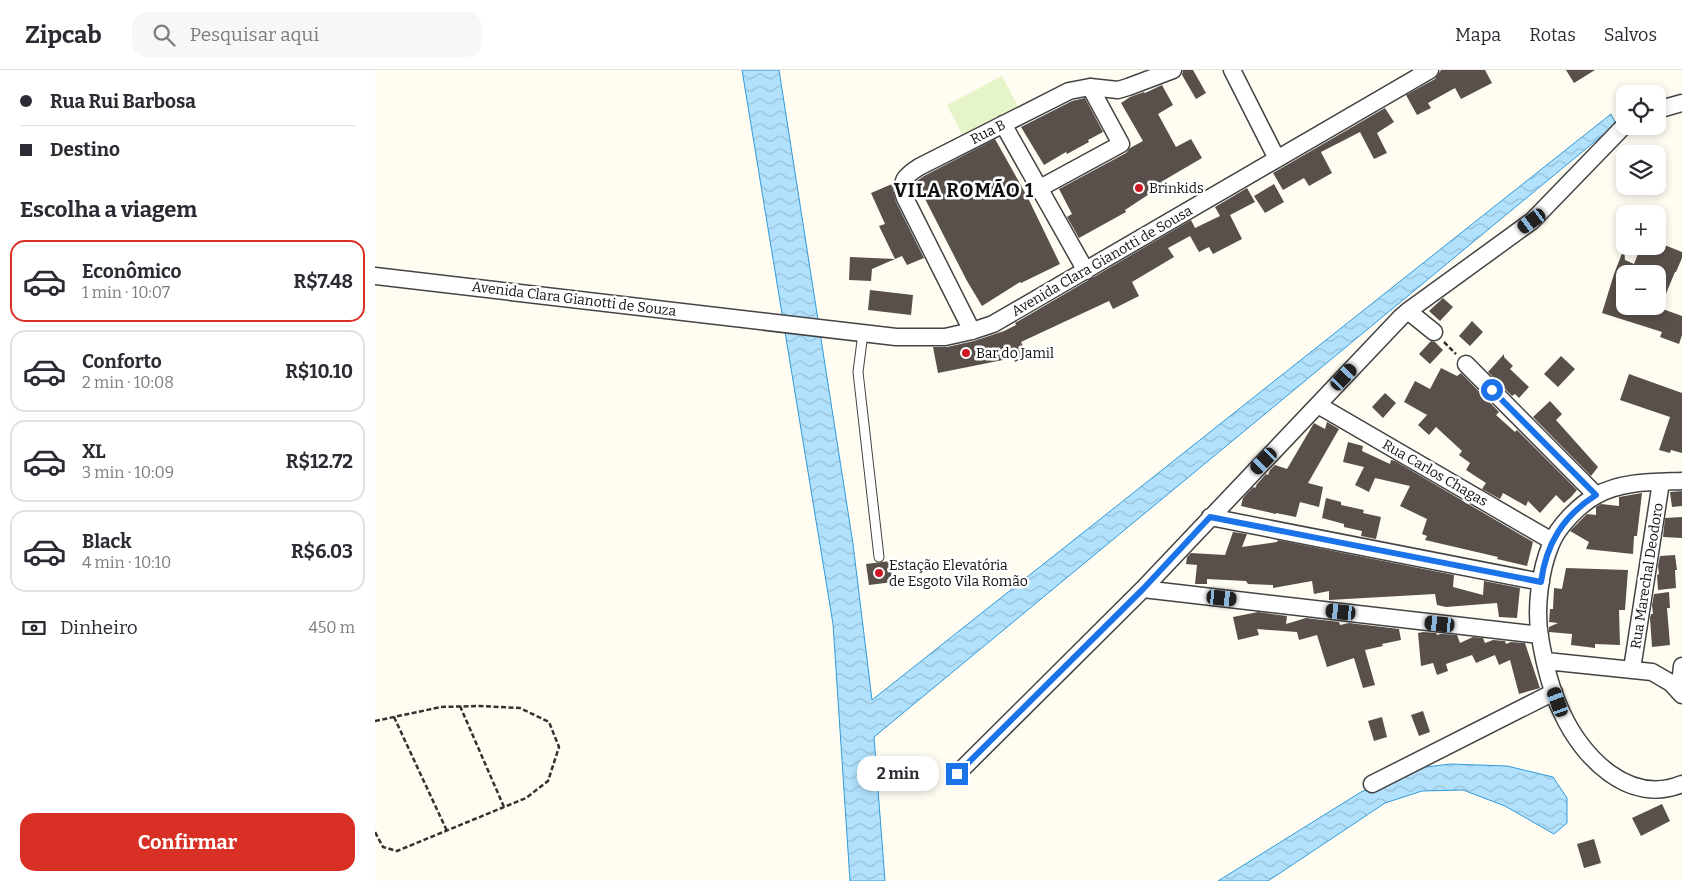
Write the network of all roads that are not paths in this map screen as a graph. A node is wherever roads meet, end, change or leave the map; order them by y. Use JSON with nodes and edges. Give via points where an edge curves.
{"nodes":[{"id":1,"x":1173,"y":70,"type":"edge"},
{"id":2,"x":1232,"y":70,"type":"edge"},
{"id":3,"x":1430,"y":70,"type":"edge"},
{"id":4,"x":1084,"y":88,"type":"junction"},
{"id":5,"x":1682,"y":103,"type":"edge"},
{"id":6,"x":1666,"y":107,"type":"edge"},
{"id":7,"x":1003,"y":124,"type":"junction"},
{"id":8,"x":1616,"y":134,"type":"edge"},
{"id":9,"x":1277,"y":160,"type":"junction"},
{"id":10,"x":1040,"y":188,"type":"junction"},
{"id":11,"x":1086,"y":271,"type":"junction"},
{"id":12,"x":375,"y":276,"type":"edge"},
{"id":13,"x":1408,"y":311,"type":"junction"},
{"id":14,"x":773,"y":322,"type":"joint"},
{"id":15,"x":973,"y":331,"type":"junction"},
{"id":16,"x":1434,"y":332,"type":"road end"},
{"id":17,"x":863,"y":333,"type":"junction"},
{"id":18,"x":1466,"y":364,"type":"road end"},
{"id":19,"x":1318,"y":405,"type":"junction"},
{"id":20,"x":1682,"y":481,"type":"edge"},
{"id":21,"x":1661,"y":482,"type":"junction"},
{"id":22,"x":1596,"y":495,"type":"junction"},
{"id":23,"x":1210,"y":517,"type":"junction"},
{"id":24,"x":1552,"y":541,"type":"junction"},
{"id":25,"x":879,"y":557,"type":"dead end"},
{"id":26,"x":1541,"y":582,"type":"junction"},
{"id":27,"x":1143,"y":589,"type":"junction"},
{"id":28,"x":1540,"y":635,"type":"junction"},
{"id":29,"x":1546,"y":661,"type":"junction"},
{"id":30,"x":1682,"y":666,"type":"edge"},
{"id":31,"x":1632,"y":669,"type":"junction"},
{"id":32,"x":1554,"y":692,"type":"junction"},
{"id":33,"x":1681,"y":693,"type":"edge"},
{"id":34,"x":957,"y":774,"type":"dead end"},
{"id":35,"x":1373,"y":784,"type":"dead end"},
{"id":36,"x":1682,"y":784,"type":"edge"}],
"edges":[{"from":1,"to":4,"type":"street","via":[[1128,88]]},
{"from":2,"to":9,"type":"street"},
{"from":3,"to":9,"type":"street","name":"Avenida Clara Gianotti de Sousa"},
{"from":4,"to":7,"type":"street","name":"Rua B","via":[[1069,91]]},
{"from":4,"to":10,"type":"street","via":[[1121,144]]},
{"from":5,"to":6,"type":"street"},
{"from":7,"to":10,"type":"street"},
{"from":7,"to":15,"type":"street","name":"Rua B","via":[[919,167],[903,183],[905,198]]},
{"from":8,"to":13,"type":"street","via":[[1532,221]]},
{"from":9,"to":11,"type":"street","name":"Avenida Clara Gianotti de Sousa"},
{"from":10,"to":11,"type":"street"},
{"from":11,"to":15,"type":"street","name":"Avenida Clara Gianotti de Sousa","via":[[993,324]]},
{"from":12,"to":14,"type":"street","name":"Avenida Clara Gianotti de Souza"},
{"from":13,"to":16,"type":"street"},
{"from":13,"to":19,"type":"street"},
{"from":14,"to":17,"type":"street","name":"Avenida Clara Gianotti de Sousa"},
{"from":15,"to":17,"type":"street","name":"Avenida Clara Gianotti de Sousa","via":[[945,337],[916,338]]},
{"from":17,"to":25,"type":"lane","via":[[859,372]]},
{"from":18,"to":22,"type":"street"},
{"from":19,"to":23,"type":"street"},
{"from":19,"to":24,"type":"street","name":"Rua Carlos Chagas"},
{"from":20,"to":21,"type":"street"},
{"from":21,"to":22,"type":"street","via":[[1621,487]]},
{"from":21,"to":31,"type":"street","name":"Rua Marechal Deodoro"},
{"from":22,"to":24,"type":"street","via":[[1581,504]]},
{"from":23,"to":26,"type":"street"},
{"from":23,"to":27,"type":"street"},
{"from":24,"to":26,"type":"street"},
{"from":26,"to":28,"type":"street"},
{"from":27,"to":28,"type":"street"},
{"from":27,"to":34,"type":"street"},
{"from":28,"to":29,"type":"street"},
{"from":29,"to":31,"type":"street"},
{"from":29,"to":32,"type":"street"},
{"from":30,"to":33,"type":"street"},
{"from":31,"to":33,"type":"street","via":[[1652,672]]},
{"from":32,"to":35,"type":"street"},
{"from":32,"to":36,"type":"street","via":[[1572,733],[1612,776],[1643,789],[1669,789]]}]}
